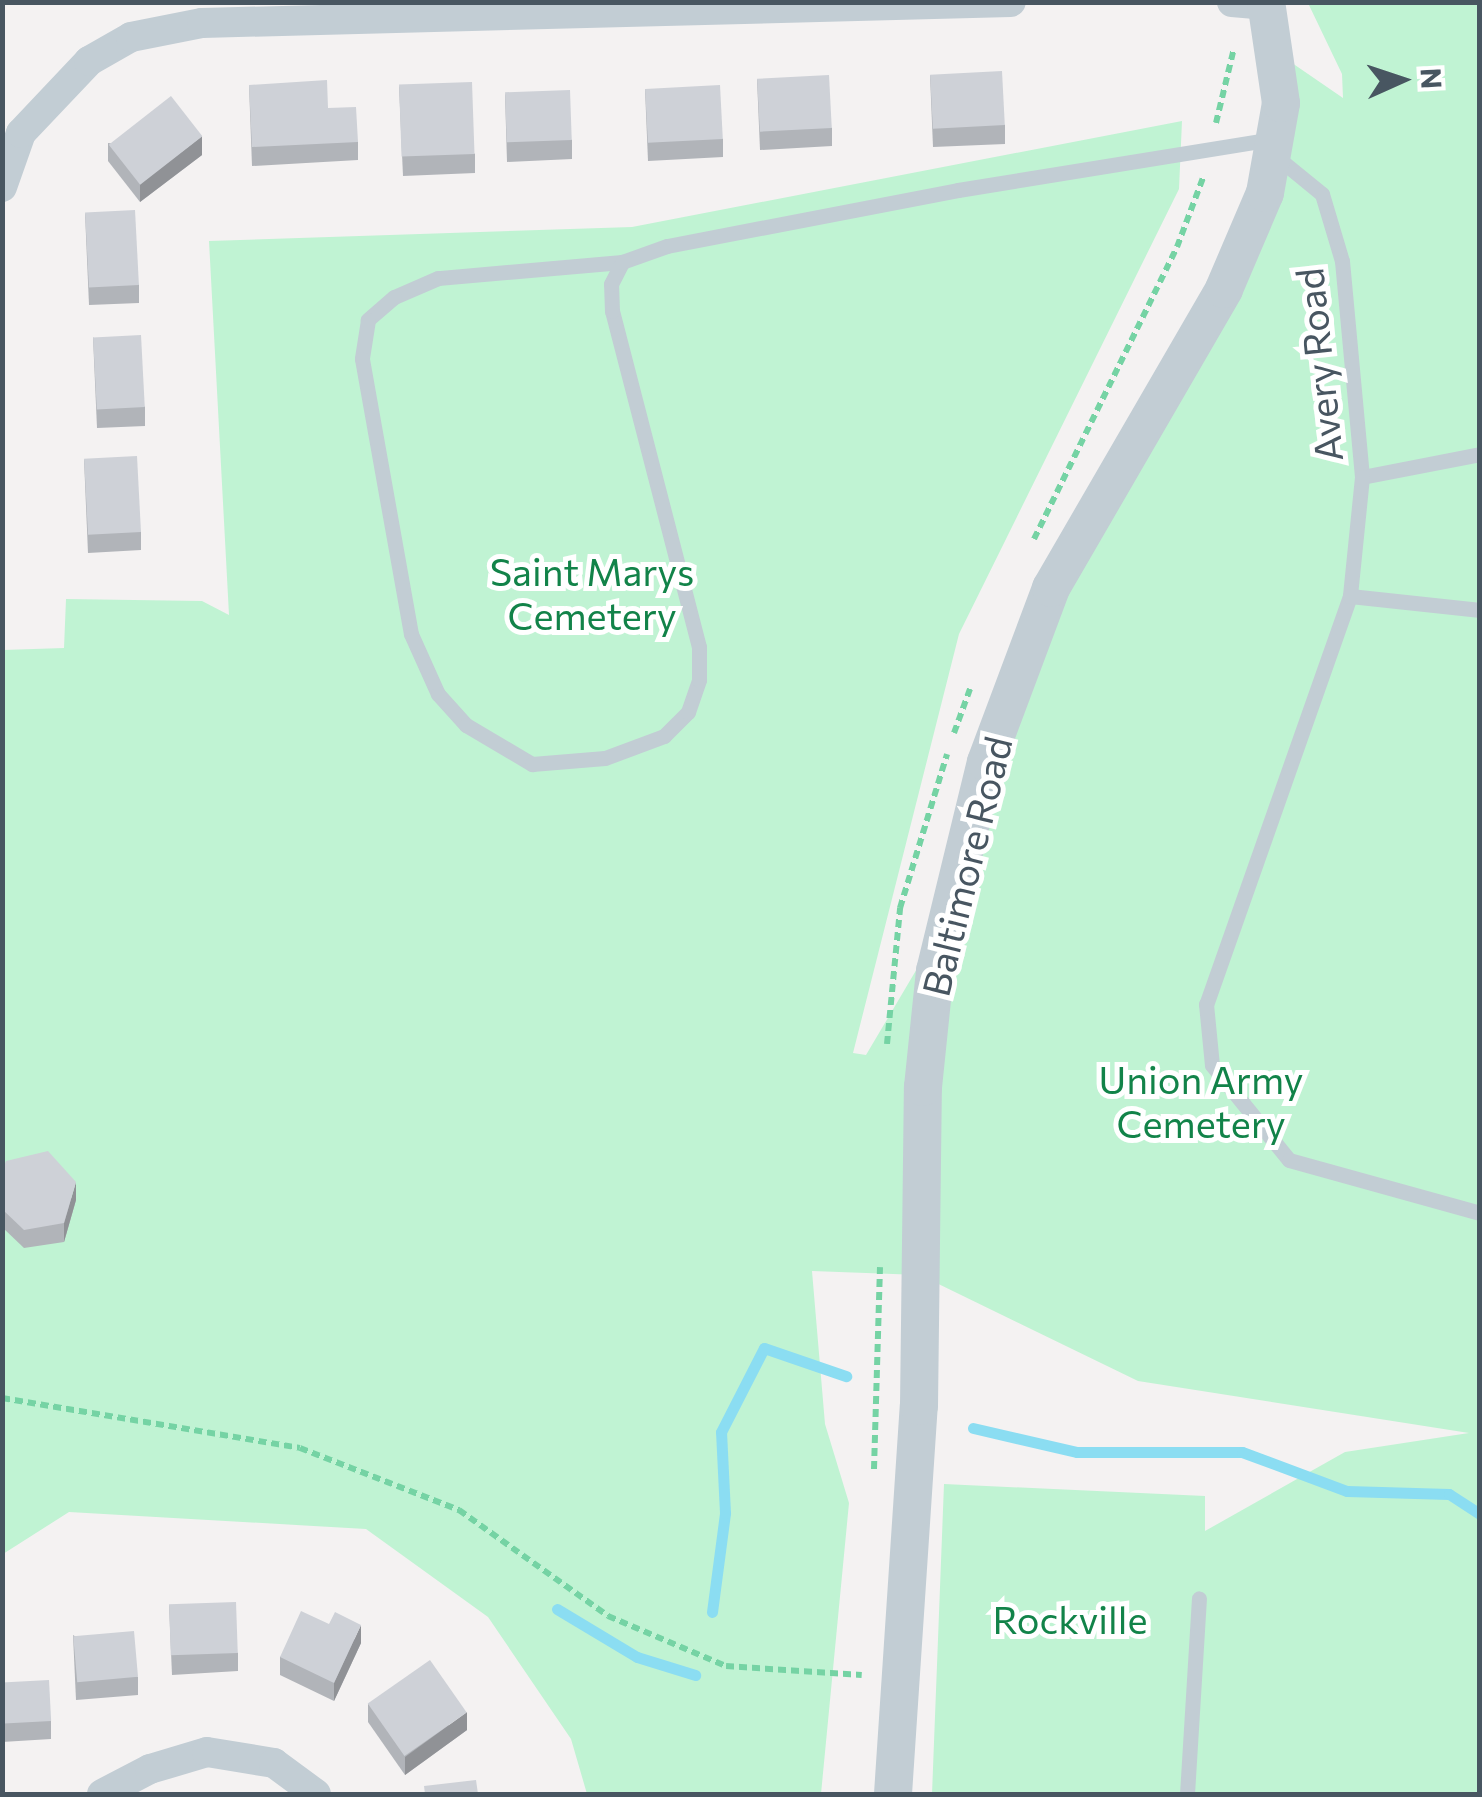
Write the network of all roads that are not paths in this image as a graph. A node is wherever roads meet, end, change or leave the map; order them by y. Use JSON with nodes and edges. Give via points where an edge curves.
{"nodes":[{"id":1,"x":1011,"y":2,"type":"edge"},
{"id":2,"x":1255,"y":3,"type":"edge"},
{"id":3,"x":1274,"y":147,"type":"junction"},
{"id":4,"x":2,"y":186,"type":"edge"},
{"id":5,"x":622,"y":262,"type":"junction"},
{"id":6,"x":1480,"y":454,"type":"edge"},
{"id":7,"x":1362,"y":476,"type":"junction"},
{"id":8,"x":1350,"y":596,"type":"junction"},
{"id":9,"x":1480,"y":610,"type":"edge"},
{"id":10,"x":1480,"y":1213,"type":"edge"},
{"id":11,"x":1200,"y":1598,"type":"dead end"},
{"id":12,"x":102,"y":1794,"type":"edge"},
{"id":13,"x":316,"y":1794,"type":"edge"},
{"id":14,"x":893,"y":1794,"type":"edge"},
{"id":15,"x":1187,"y":1794,"type":"edge"}],
"edges":[{"from":1,"to":4,"type":"street","via":[[202,23],[131,37],[89,61],[21,132]]},
{"from":2,"to":3,"type":"street","name":"Baltimore Road","via":[[1281,103]]},
{"from":3,"to":5,"type":"lane","via":[[958,190],[667,246]]},
{"from":3,"to":7,"type":"lane","name":"Avery Road","via":[[1322,194],[1342,261]]},
{"from":3,"to":14,"type":"street","name":"Baltimore Road","via":[[1265,193],[1224,289],[1051,588],[986,762],[947,918],[923,1086],[919,1406]]},
{"from":5,"to":5,"type":"lane","via":[[611,284],[612,311],[699,647],[699,680],[688,712],[664,736],[605,758],[532,764],[466,725],[438,694],[411,634],[362,359],[368,320],[394,297],[438,278]]},
{"from":6,"to":7,"type":"lane","name":"Avery Road"},
{"from":7,"to":8,"type":"lane"},
{"from":8,"to":9,"type":"lane"},
{"from":8,"to":10,"type":"lane","via":[[1206,1004],[1212,1065],[1289,1160]]},
{"from":11,"to":15,"type":"lane"},
{"from":12,"to":13,"type":"street","via":[[150,1769],[207,1752],[274,1762]]}]}
